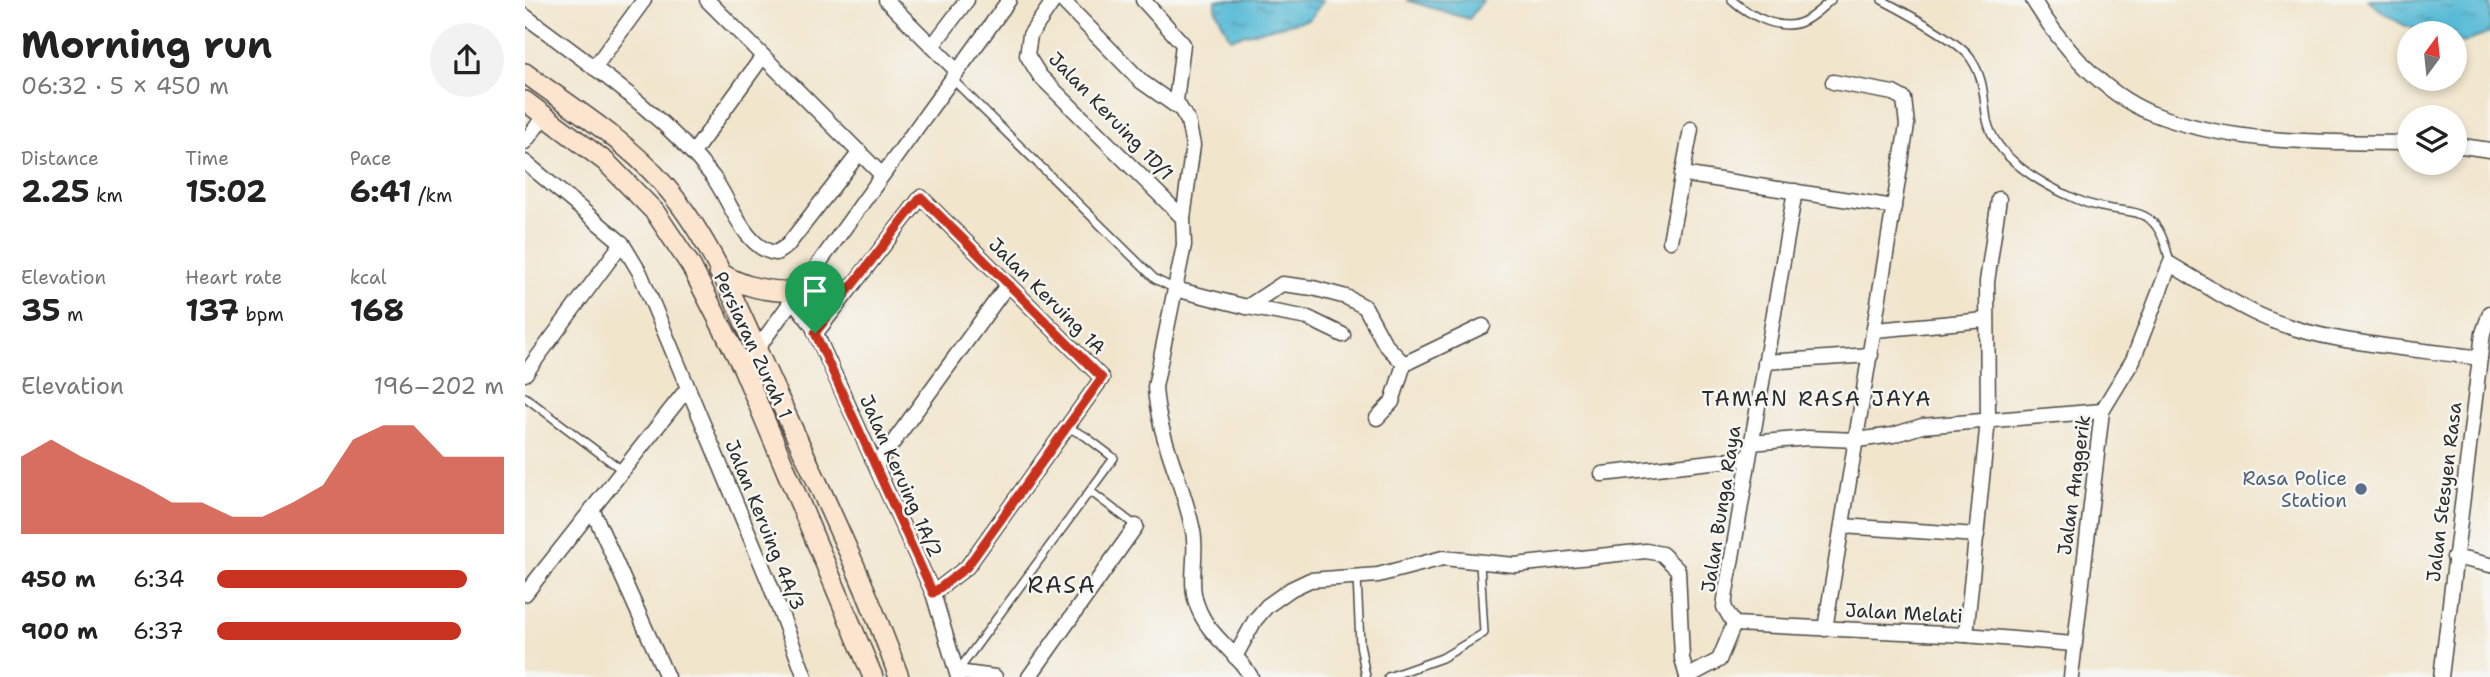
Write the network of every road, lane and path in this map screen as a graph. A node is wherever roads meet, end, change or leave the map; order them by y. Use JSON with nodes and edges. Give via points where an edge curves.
{"nodes":[{"id":1,"x":644,"y":0,"type":"edge"},
{"id":2,"x":707,"y":0,"type":"edge"},
{"id":3,"x":885,"y":0,"type":"edge"},
{"id":4,"x":967,"y":0,"type":"edge"},
{"id":5,"x":1009,"y":0,"type":"edge"},
{"id":6,"x":1054,"y":0,"type":"edge"},
{"id":7,"x":1062,"y":0,"type":"edge"},
{"id":8,"x":1143,"y":0,"type":"edge"},
{"id":9,"x":1732,"y":0,"type":"edge"},
{"id":10,"x":1831,"y":0,"type":"edge"},
{"id":11,"x":1882,"y":0,"type":"edge"},
{"id":12,"x":2033,"y":0,"type":"edge"},
{"id":13,"x":525,"y":16,"type":"edge"},
{"id":14,"x":933,"y":45,"type":"junction"},
{"id":15,"x":763,"y":56,"type":"junction"},
{"id":16,"x":594,"y":68,"type":"junction"},
{"id":17,"x":525,"y":73,"type":"edge"},
{"id":18,"x":953,"y":74,"type":"junction"},
{"id":19,"x":1833,"y":82,"type":"dead end"},
{"id":20,"x":525,"y":101,"type":"edge"},
{"id":21,"x":1179,"y":108,"type":"junction"},
{"id":22,"x":545,"y":115,"type":"junction"},
{"id":23,"x":1691,"y":129,"type":"dead end"},
{"id":24,"x":525,"y":142,"type":"edge"},
{"id":25,"x":2397,"y":143,"type":"edge"},
{"id":26,"x":2467,"y":147,"type":"edge"},
{"id":27,"x":2490,"y":150,"type":"edge"},
{"id":28,"x":860,"y":152,"type":"junction"},
{"id":29,"x":693,"y":153,"type":"junction"},
{"id":30,"x":525,"y":162,"type":"edge"},
{"id":31,"x":881,"y":174,"type":"junction"},
{"id":32,"x":1682,"y":174,"type":"junction"},
{"id":33,"x":1794,"y":191,"type":"junction"},
{"id":34,"x":1999,"y":199,"type":"dead end"},
{"id":35,"x":1894,"y":207,"type":"junction"},
{"id":36,"x":1184,"y":218,"type":"junction"},
{"id":37,"x":1670,"y":241,"type":"dead end"},
{"id":38,"x":622,"y":243,"type":"junction"},
{"id":39,"x":2170,"y":264,"type":"junction"},
{"id":40,"x":718,"y":271,"type":"junction"},
{"id":41,"x":1008,"y":284,"type":"junction"},
{"id":42,"x":1175,"y":289,"type":"junction"},
{"id":43,"x":794,"y":295,"type":"junction"},
{"id":44,"x":1247,"y":307,"type":"junction"},
{"id":45,"x":2490,"y":313,"type":"edge"},
{"id":46,"x":1985,"y":320,"type":"junction"},
{"id":47,"x":1483,"y":326,"type":"dead end"},
{"id":48,"x":1875,"y":330,"type":"junction"},
{"id":49,"x":815,"y":333,"type":"junction"},
{"id":50,"x":1343,"y":335,"type":"dead end"},
{"id":51,"x":757,"y":350,"type":"junction"},
{"id":52,"x":1871,"y":355,"type":"junction"},
{"id":53,"x":2480,"y":358,"type":"junction"},
{"id":54,"x":1765,"y":362,"type":"junction"},
{"id":55,"x":1404,"y":364,"type":"junction"},
{"id":56,"x":743,"y":369,"type":"junction"},
{"id":57,"x":525,"y":374,"type":"edge"},
{"id":58,"x":687,"y":389,"type":"junction"},
{"id":59,"x":525,"y":397,"type":"edge"},
{"id":60,"x":2102,"y":411,"type":"junction"},
{"id":61,"x":1377,"y":418,"type":"dead end"},
{"id":62,"x":1988,"y":420,"type":"junction"},
{"id":63,"x":1067,"y":427,"type":"junction"},
{"id":64,"x":1857,"y":440,"type":"junction"},
{"id":65,"x":1751,"y":443,"type":"junction"},
{"id":66,"x":1748,"y":458,"type":"junction"},
{"id":67,"x":876,"y":467,"type":"junction"},
{"id":68,"x":622,"y":470,"type":"junction"},
{"id":69,"x":1602,"y":474,"type":"dead end"},
{"id":70,"x":1090,"y":491,"type":"junction"},
{"id":71,"x":592,"y":509,"type":"junction"},
{"id":72,"x":1136,"y":526,"type":"joint"},
{"id":73,"x":1842,"y":526,"type":"junction"},
{"id":74,"x":1977,"y":535,"type":"junction"},
{"id":75,"x":2454,"y":557,"type":"junction"},
{"id":76,"x":1480,"y":563,"type":"junction"},
{"id":77,"x":2490,"y":565,"type":"edge"},
{"id":78,"x":1357,"y":577,"type":"junction"},
{"id":79,"x":933,"y":593,"type":"junction"},
{"id":80,"x":525,"y":594,"type":"edge"},
{"id":81,"x":1734,"y":624,"type":"junction"},
{"id":82,"x":1825,"y":629,"type":"junction"},
{"id":83,"x":1966,"y":635,"type":"junction"},
{"id":84,"x":2073,"y":644,"type":"junction"},
{"id":85,"x":1235,"y":657,"type":"junction"},
{"id":86,"x":958,"y":674,"type":"edge"},
{"id":87,"x":667,"y":677,"type":"edge"},
{"id":88,"x":805,"y":677,"type":"edge"},
{"id":89,"x":873,"y":677,"type":"edge"},
{"id":90,"x":899,"y":677,"type":"edge"},
{"id":91,"x":995,"y":677,"type":"edge"},
{"id":92,"x":1029,"y":677,"type":"edge"},
{"id":93,"x":1251,"y":677,"type":"edge"},
{"id":94,"x":1366,"y":677,"type":"edge"},
{"id":95,"x":1388,"y":677,"type":"edge"},
{"id":96,"x":1687,"y":677,"type":"edge"},
{"id":97,"x":2071,"y":677,"type":"edge"},
{"id":98,"x":2441,"y":677,"type":"edge"}],
"edges":[{"from":1,"to":16,"type":"street"},
{"from":2,"to":15,"type":"street"},
{"from":3,"to":14,"type":"street"},
{"from":4,"to":14,"type":"street"},
{"from":5,"to":18,"type":"street"},
{"from":6,"to":36,"type":"street","name":"Jalan Keruing 1D/1","via":[[1030,35],[1027,55],[1040,76]]},
{"from":7,"to":21,"type":"street","via":[[1142,82]]},
{"from":8,"to":21,"type":"street","via":[[1183,44]]},
{"from":9,"to":10,"type":"lane","via":[[1771,23],[1802,23]]},
{"from":11,"to":39,"type":"lane","via":[[1909,13],[1970,56],[1986,94],[1987,121],[2001,150],[2042,181],[2078,200],[2154,220]]},
{"from":12,"to":25,"type":"street","via":[[2048,25],[2080,60],[2119,95],[2150,112],[2280,141]]},
{"from":13,"to":16,"type":"street"},
{"from":14,"to":18,"type":"street"},
{"from":15,"to":28,"type":"street"},
{"from":15,"to":29,"type":"street"},
{"from":16,"to":29,"type":"street","via":[[654,114]]},
{"from":17,"to":40,"type":"main road","name":"Persiaran Zurah 1","via":[[657,176],[687,213]]},
{"from":18,"to":31,"type":"street"},
{"from":18,"to":42,"type":"lane","via":[[1155,279]]},
{"from":19,"to":35,"type":"street","via":[[1904,99],[1907,125]]},
{"from":20,"to":22,"type":"main road","name":"Persiaran Zurah 1"},
{"from":21,"to":36,"type":"street","via":[[1188,121],[1193,145]]},
{"from":22,"to":24,"type":"street"},
{"from":22,"to":56,"type":"main road","name":"Persiaran Zurah 1","via":[[606,162],[655,212],[691,266]]},
{"from":23,"to":32,"type":"street"},
{"from":26,"to":27,"type":"street"},
{"from":28,"to":29,"type":"street","via":[[787,246],[776,253],[756,244]]},
{"from":28,"to":31,"type":"street"},
{"from":30,"to":38,"type":"street","name":"Jalan Keruing 4A/3"},
{"from":31,"to":43,"type":"street"},
{"from":32,"to":33,"type":"street"},
{"from":32,"to":37,"type":"street"},
{"from":33,"to":35,"type":"street"},
{"from":33,"to":54,"type":"street","name":"Jalan Bunga Raya"},
{"from":34,"to":46,"type":"street"},
{"from":35,"to":48,"type":"street"},
{"from":36,"to":42,"type":"street"},
{"from":38,"to":57,"type":"street"},
{"from":38,"to":58,"type":"street","name":"Jalan Keruing 4A/3","via":[[640,273]]},
{"from":39,"to":53,"type":"street","via":[[2260,316],[2294,327]]},
{"from":39,"to":60,"type":"street","name":"Jalan Anggerik","via":[[2133,360]]},
{"from":40,"to":43,"type":"main road","via":[[739,284]]},
{"from":40,"to":51,"type":"main road","name":"Persiaran Zurah 1"},
{"from":41,"to":49,"type":"street","name":"Jalan Keruing 1A","via":[[921,197]]},
{"from":41,"to":63,"type":"street","name":"Jalan Keruing 1A","via":[[1102,378]]},
{"from":41,"to":67,"type":"street"},
{"from":42,"to":44,"type":"street"},
{"from":42,"to":85,"type":"street","via":[[1156,387],[1157,407],[1192,530],[1196,603],[1216,640]]},
{"from":43,"to":49,"type":"street","name":"Jalan Keruing 1A/2"},
{"from":43,"to":51,"type":"street"},
{"from":44,"to":50,"type":"street","via":[[1308,318]]},
{"from":44,"to":55,"type":"street","via":[[1282,284],[1346,297],[1365,307],[1385,344]]},
{"from":45,"to":53,"type":"street","name":"Jalan Stesyen Rasa"},
{"from":46,"to":48,"type":"street"},
{"from":46,"to":62,"type":"street"},
{"from":47,"to":55,"type":"street"},
{"from":48,"to":52,"type":"street"},
{"from":49,"to":67,"type":"street","name":"Jalan Keruing 1A/2"},
{"from":51,"to":56,"type":"street"},
{"from":51,"to":90,"type":"main road","name":"Persiaran Zurah 1","via":[[873,605]]},
{"from":52,"to":54,"type":"street"},
{"from":52,"to":64,"type":"street"},
{"from":53,"to":75,"type":"street","name":"Jalan Stesyen Rasa"},
{"from":54,"to":65,"type":"street","name":"Jalan Bunga Raya"},
{"from":55,"to":61,"type":"street","via":[[1392,402]]},
{"from":56,"to":89,"type":"main road","name":"Persiaran Zurah 1"},
{"from":58,"to":68,"type":"street"},
{"from":58,"to":88,"type":"street","name":"Jalan Keruing 4A/3"},
{"from":59,"to":68,"type":"lane"},
{"from":60,"to":62,"type":"street"},
{"from":60,"to":84,"type":"street","name":"Jalan Anggerik"},
{"from":62,"to":64,"type":"street","via":[[1922,426]]},
{"from":62,"to":74,"type":"street"},
{"from":63,"to":70,"type":"lane","via":[[1114,458]]},
{"from":63,"to":79,"type":"street","name":"Jalan Keruing 1A","via":[[967,567]]},
{"from":64,"to":65,"type":"street"},
{"from":64,"to":73,"type":"street"},
{"from":65,"to":66,"type":"street","name":"Jalan Bunga Raya"},
{"from":66,"to":69,"type":"street"},
{"from":66,"to":81,"type":"street","name":"Jalan Bunga Raya","via":[[1725,593],[1724,607]]},
{"from":67,"to":79,"type":"street","name":"Jalan Keruing 1A/2"},
{"from":68,"to":71,"type":"street"},
{"from":70,"to":72,"type":"lane"},
{"from":70,"to":86,"type":"lane"},
{"from":71,"to":80,"type":"street"},
{"from":71,"to":87,"type":"street"},
{"from":72,"to":92,"type":"street"},
{"from":73,"to":74,"type":"street"},
{"from":73,"to":82,"type":"street"},
{"from":74,"to":83,"type":"street"},
{"from":75,"to":77,"type":"street"},
{"from":75,"to":98,"type":"street","name":"Jalan Stesyen Rasa"},
{"from":76,"to":78,"type":"street","via":[[1443,558]]},
{"from":76,"to":95,"type":"lane","via":[[1484,633],[1442,658]]},
{"from":76,"to":96,"type":"street","via":[[1515,565],[1646,551],[1662,554],[1678,570]]},
{"from":78,"to":85,"type":"street","via":[[1310,580],[1291,589],[1267,606]]},
{"from":78,"to":94,"type":"lane"},
{"from":79,"to":86,"type":"street","name":"Jalan Keruing 1A/2"},
{"from":81,"to":82,"type":"street","name":"Jalan Melati"},
{"from":81,"to":96,"type":"street","via":[[1719,660]]},
{"from":82,"to":83,"type":"street","name":"Jalan Melati"},
{"from":83,"to":84,"type":"street","name":"Jalan Melati"},
{"from":84,"to":97,"type":"street","name":"Jalan Anggerik"},
{"from":85,"to":93,"type":"street"},
{"from":86,"to":91,"type":"street"}]}
